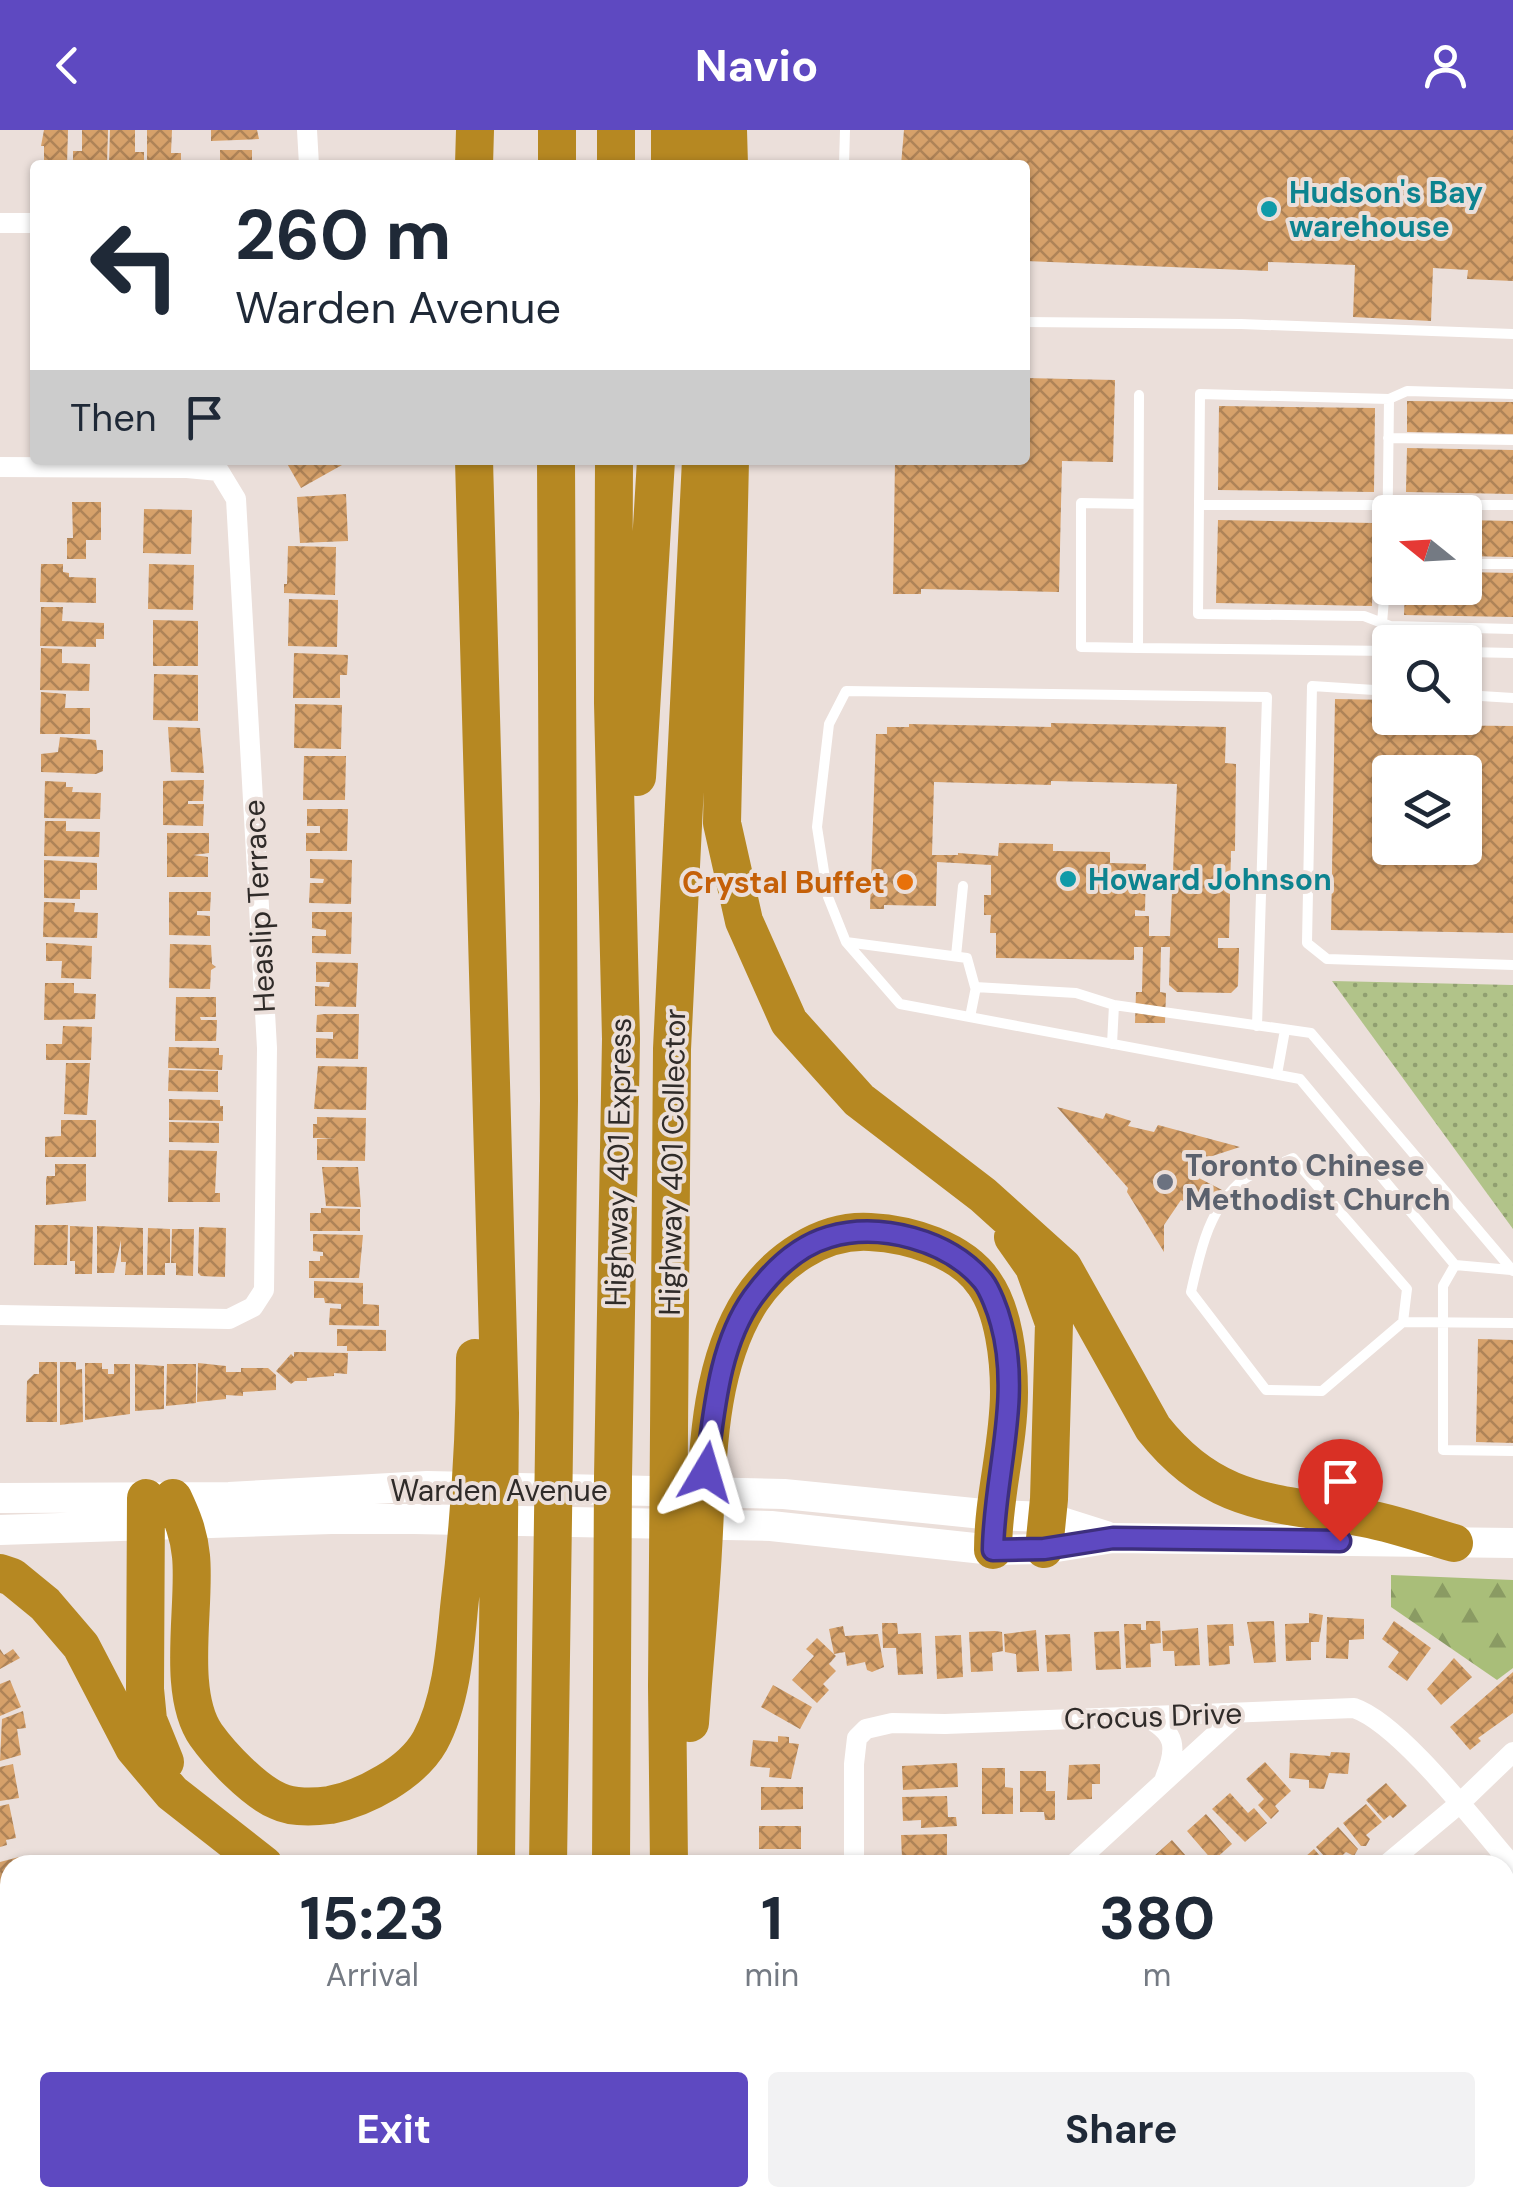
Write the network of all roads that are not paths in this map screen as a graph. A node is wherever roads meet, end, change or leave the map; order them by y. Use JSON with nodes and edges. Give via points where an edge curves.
{"nodes":[{"id":1,"x":307,"y":130,"type":"edge"},
{"id":2,"x":475,"y":130,"type":"edge"},
{"id":3,"x":557,"y":130,"type":"edge"},
{"id":4,"x":616,"y":130,"type":"edge"},
{"id":5,"x":670,"y":130,"type":"edge"},
{"id":6,"x":701,"y":130,"type":"edge"},
{"id":7,"x":728,"y":130,"type":"edge"},
{"id":8,"x":845,"y":130,"type":"edge"},
{"id":9,"x":309,"y":160,"type":"edge"},
{"id":10,"x":474,"y":160,"type":"edge"},
{"id":11,"x":557,"y":160,"type":"edge"},
{"id":12,"x":616,"y":160,"type":"edge"},
{"id":13,"x":670,"y":160,"type":"edge"},
{"id":14,"x":701,"y":160,"type":"edge"},
{"id":15,"x":729,"y":160,"type":"edge"},
{"id":16,"x":844,"y":160,"type":"edge"},
{"id":17,"x":0,"y":223,"type":"edge"},
{"id":18,"x":30,"y":223,"type":"edge"},
{"id":19,"x":1030,"y":322,"type":"edge"},
{"id":20,"x":1513,"y":334,"type":"edge"},
{"id":21,"x":1513,"y":394,"type":"edge"},
{"id":22,"x":1139,"y":395,"type":"dead end"},
{"id":23,"x":1389,"y":399,"type":"junction"},
{"id":24,"x":1388,"y":438,"type":"junction"},
{"id":25,"x":1513,"y":440,"type":"edge"},
{"id":26,"x":474,"y":465,"type":"edge"},
{"id":27,"x":556,"y":465,"type":"edge"},
{"id":28,"x":614,"y":465,"type":"edge"},
{"id":29,"x":656,"y":465,"type":"edge"},
{"id":30,"x":701,"y":465,"type":"edge"},
{"id":31,"x":730,"y":465,"type":"edge"},
{"id":32,"x":0,"y":466,"type":"edge"},
{"id":33,"x":1388,"y":495,"type":"edge"},
{"id":34,"x":1138,"y":504,"type":"junction"},
{"id":35,"x":1198,"y":505,"type":"junction"},
{"id":36,"x":1372,"y":505,"type":"edge"},
{"id":37,"x":1482,"y":505,"type":"edge"},
{"id":38,"x":1513,"y":505,"type":"edge"},
{"id":39,"x":1482,"y":564,"type":"edge"},
{"id":40,"x":1513,"y":564,"type":"edge"},
{"id":41,"x":1384,"y":605,"type":"edge"},
{"id":42,"x":1382,"y":623,"type":"junction"},
{"id":43,"x":1513,"y":629,"type":"edge"},
{"id":44,"x":1138,"y":648,"type":"junction"},
{"id":45,"x":1372,"y":651,"type":"edge"},
{"id":46,"x":1482,"y":652,"type":"edge"},
{"id":47,"x":1513,"y":653,"type":"edge"},
{"id":48,"x":1372,"y":690,"type":"edge"},
{"id":49,"x":1482,"y":697,"type":"edge"},
{"id":50,"x":1513,"y":698,"type":"edge"},
{"id":51,"x":963,"y":886,"type":"dead end"},
{"id":52,"x":846,"y":942,"type":"junction"},
{"id":53,"x":956,"y":956,"type":"junction"},
{"id":54,"x":1513,"y":965,"type":"edge"},
{"id":55,"x":490,"y":972,"type":"junction"},
{"id":56,"x":976,"y":987,"type":"junction"},
{"id":57,"x":1114,"y":1005,"type":"junction"},
{"id":58,"x":970,"y":1017,"type":"junction"},
{"id":59,"x":1258,"y":1026,"type":"junction"},
{"id":60,"x":1285,"y":1030,"type":"junction"},
{"id":61,"x":621,"y":1039,"type":"junction"},
{"id":62,"x":1112,"y":1044,"type":"junction"},
{"id":63,"x":1277,"y":1074,"type":"junction"},
{"id":64,"x":984,"y":1195,"type":"junction"},
{"id":65,"x":1456,"y":1265,"type":"junction"},
{"id":66,"x":1512,"y":1270,"type":"edge"},
{"id":67,"x":0,"y":1315,"type":"edge"},
{"id":68,"x":1402,"y":1322,"type":"junction"},
{"id":69,"x":1442,"y":1323,"type":"junction"},
{"id":70,"x":1513,"y":1323,"type":"edge"},
{"id":71,"x":1513,"y":1451,"type":"edge"},
{"id":72,"x":0,"y":1498,"type":"edge"},
{"id":73,"x":162,"y":1512,"type":"junction"},
{"id":74,"x":0,"y":1530,"type":"edge"},
{"id":75,"x":993,"y":1532,"type":"junction"},
{"id":76,"x":1045,"y":1533,"type":"junction"},
{"id":77,"x":1454,"y":1543,"type":"junction"},
{"id":78,"x":1513,"y":1543,"type":"edge"},
{"id":79,"x":0,"y":1573,"type":"edge"},
{"id":80,"x":1239,"y":1713,"type":"junction"},
{"id":81,"x":1144,"y":1716,"type":"junction"},
{"id":82,"x":1513,"y":1752,"type":"edge"},
{"id":83,"x":1163,"y":1785,"type":"junction"},
{"id":84,"x":1459,"y":1804,"type":"junction"},
{"id":85,"x":202,"y":1818,"type":"junction"},
{"id":86,"x":251,"y":1855,"type":"edge"},
{"id":87,"x":496,"y":1855,"type":"edge"},
{"id":88,"x":548,"y":1855,"type":"edge"},
{"id":89,"x":612,"y":1855,"type":"edge"},
{"id":90,"x":670,"y":1855,"type":"edge"},
{"id":91,"x":680,"y":1855,"type":"edge"},
{"id":92,"x":854,"y":1855,"type":"edge"},
{"id":93,"x":1083,"y":1855,"type":"edge"},
{"id":94,"x":1398,"y":1855,"type":"edge"},
{"id":95,"x":1503,"y":1855,"type":"edge"}],
"edges":[{"from":1,"to":9,"type":"street"},
{"from":2,"to":10,"type":"highway"},
{"from":3,"to":11,"type":"highway"},
{"from":4,"to":12,"type":"highway"},
{"from":5,"to":13,"type":"highway"},
{"from":6,"to":14,"type":"highway"},
{"from":7,"to":15,"type":"highway"},
{"from":8,"to":16,"type":"lane"},
{"from":17,"to":18,"type":"street"},
{"from":19,"to":20,"type":"lane"},
{"from":21,"to":23,"type":"lane","via":[[1406,391]]},
{"from":22,"to":34,"type":"lane"},
{"from":23,"to":24,"type":"lane"},
{"from":23,"to":35,"type":"lane","via":[[1200,394]]},
{"from":24,"to":25,"type":"lane"},
{"from":24,"to":33,"type":"lane"},
{"from":26,"to":55,"type":"highway"},
{"from":27,"to":88,"type":"highway","name":"Highway 401 Express","via":[[559,1100]]},
{"from":28,"to":61,"type":"highway","name":"Highway 401 Express"},
{"from":29,"to":61,"type":"highway"},
{"from":30,"to":90,"type":"highway","name":"Highway 401 Collector","via":[[672,1049]]},
{"from":31,"to":64,"type":"highway","via":[[722,823],[744,922],[789,1022],[859,1100]]},
{"from":32,"to":67,"type":"street","name":"Heaslip Terrace","via":[[219,472],[236,499],[267,1048],[264,1290],[254,1307],[229,1319]]},
{"from":34,"to":44,"type":"lane"},
{"from":34,"to":44,"type":"lane","via":[[1080,503],[1081,647]]},
{"from":35,"to":36,"type":"lane"},
{"from":35,"to":42,"type":"lane","via":[[1198,614],[1364,616]]},
{"from":37,"to":38,"type":"lane"},
{"from":39,"to":40,"type":"lane"},
{"from":41,"to":42,"type":"lane"},
{"from":42,"to":43,"type":"lane"},
{"from":44,"to":45,"type":"lane"},
{"from":46,"to":47,"type":"lane"},
{"from":48,"to":54,"type":"lane","via":[[1312,686],[1308,942],[1327,959]]},
{"from":49,"to":50,"type":"lane"},
{"from":51,"to":53,"type":"lane"},
{"from":52,"to":53,"type":"lane"},
{"from":52,"to":58,"type":"lane","via":[[900,1004]]},
{"from":52,"to":59,"type":"lane","via":[[828,897],[818,826],[829,724],[846,691],[1267,697]]},
{"from":53,"to":56,"type":"lane","via":[[967,958]]},
{"from":55,"to":73,"type":"highway","via":[[474,1178],[470,1518],[457,1631],[429,1743],[390,1782],[361,1797],[297,1806],[277,1801],[236,1770],[204,1732],[190,1683],[192,1558]]},
{"from":55,"to":87,"type":"highway","via":[[500,1412]]},
{"from":56,"to":57,"type":"lane","via":[[1076,993]]},
{"from":56,"to":58,"type":"lane"},
{"from":57,"to":59,"type":"lane"},
{"from":57,"to":62,"type":"lane"},
{"from":58,"to":62,"type":"lane"},
{"from":59,"to":60,"type":"lane"},
{"from":60,"to":63,"type":"lane"},
{"from":60,"to":66,"type":"lane","via":[[1311,1034]]},
{"from":61,"to":89,"type":"highway","name":"Highway 401 Express"},
{"from":62,"to":63,"type":"lane"},
{"from":63,"to":65,"type":"lane","via":[[1300,1079]]},
{"from":64,"to":76,"type":"highway","via":[[1034,1267],[1054,1323]]},
{"from":64,"to":77,"type":"highway","via":[[1064,1266],[1153,1428],[1196,1472],[1284,1508],[1360,1517]]},
{"from":65,"to":66,"type":"lane"},
{"from":65,"to":69,"type":"lane","via":[[1443,1286]]},
{"from":68,"to":68,"type":"lane","via":[[1322,1391],[1266,1390],[1191,1292],[1202,1240],[1245,1178],[1293,1158],[1407,1289]]},
{"from":68,"to":69,"type":"lane"},
{"from":69,"to":70,"type":"lane"},
{"from":69,"to":71,"type":"lane","via":[[1444,1450]]},
{"from":72,"to":73,"type":"main road","name":"Warden Avenue"},
{"from":73,"to":74,"type":"main road","name":"Warden Avenue"},
{"from":73,"to":75,"type":"main road","name":"Warden Avenue"},
{"from":73,"to":75,"type":"main road","name":"Warden Avenue","via":[[427,1486],[784,1494]]},
{"from":73,"to":85,"type":"highway","via":[[148,1720],[165,1763]]},
{"from":75,"to":76,"type":"main road","name":"Warden Avenue"},
{"from":75,"to":91,"type":"highway","via":[[1009,1392],[1001,1323],[984,1282],[944,1248],[866,1231],[828,1237],[782,1262],[751,1300],[717,1391]]},
{"from":76,"to":77,"type":"main road","name":"Warden Avenue"},
{"from":77,"to":78,"type":"main road","name":"Warden Avenue"},
{"from":79,"to":85,"type":"highway","via":[[46,1604],[107,1692],[134,1748]]},
{"from":80,"to":81,"type":"street","name":"Crocus Drive"},
{"from":80,"to":83,"type":"street"},
{"from":80,"to":84,"type":"street","name":"Crocus Drive","via":[[1354,1708],[1370,1714]]},
{"from":81,"to":83,"type":"street","via":[[1165,1726],[1173,1744]]},
{"from":81,"to":92,"type":"street","name":"Crocus Drive","via":[[866,1729],[857,1738],[854,1764]]},
{"from":82,"to":84,"type":"street"},
{"from":83,"to":93,"type":"street"},
{"from":84,"to":94,"type":"street"},
{"from":84,"to":95,"type":"street","name":"Crocus Drive"},
{"from":85,"to":86,"type":"highway"}]}
